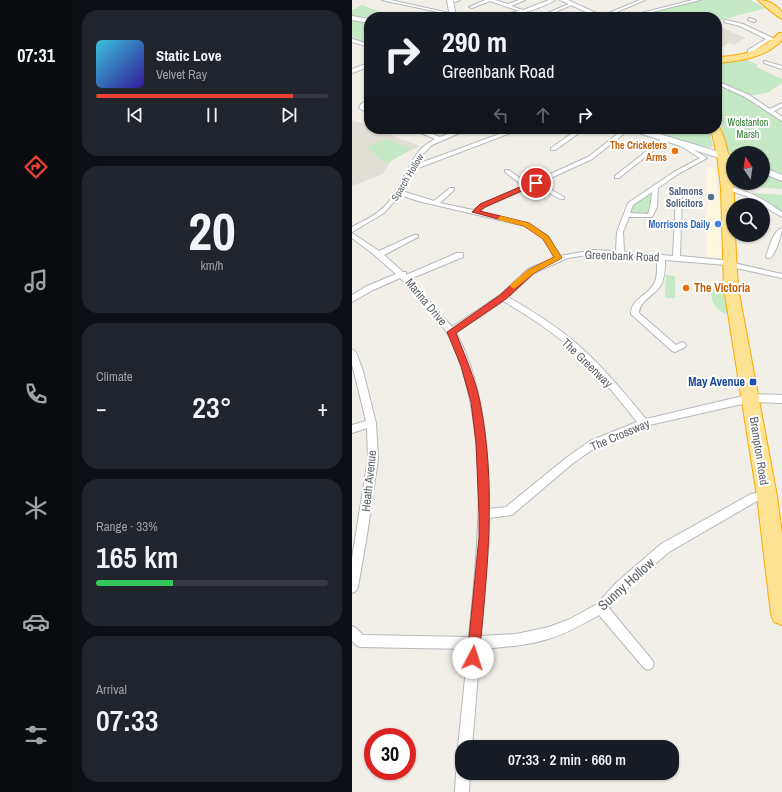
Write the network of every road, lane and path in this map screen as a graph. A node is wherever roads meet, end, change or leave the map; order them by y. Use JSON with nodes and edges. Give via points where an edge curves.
{"nodes":[{"id":1,"x":384,"y":0,"type":"edge"},
{"id":2,"x":454,"y":0,"type":"edge"},
{"id":3,"x":490,"y":0,"type":"edge"},
{"id":4,"x":523,"y":0,"type":"edge"},
{"id":5,"x":552,"y":0,"type":"edge"},
{"id":6,"x":563,"y":0,"type":"edge"},
{"id":7,"x":643,"y":0,"type":"edge"},
{"id":8,"x":698,"y":0,"type":"edge"},
{"id":9,"x":762,"y":0,"type":"edge"},
{"id":10,"x":393,"y":1,"type":"edge"},
{"id":11,"x":572,"y":4,"type":"junction"},
{"id":12,"x":507,"y":6,"type":"junction"},
{"id":13,"x":470,"y":7,"type":"dead end"},
{"id":14,"x":523,"y":11,"type":"junction"},
{"id":15,"x":439,"y":12,"type":"edge"},
{"id":16,"x":452,"y":12,"type":"edge"},
{"id":17,"x":518,"y":12,"type":"edge"},
{"id":18,"x":552,"y":12,"type":"edge"},
{"id":19,"x":590,"y":12,"type":"edge"},
{"id":20,"x":613,"y":12,"type":"edge"},
{"id":21,"x":648,"y":12,"type":"edge"},
{"id":22,"x":782,"y":17,"type":"edge"},
{"id":23,"x":352,"y":18,"type":"edge"},
{"id":24,"x":364,"y":20,"type":"edge"},
{"id":25,"x":725,"y":20,"type":"dead end"},
{"id":26,"x":752,"y":20,"type":"dead end"},
{"id":27,"x":743,"y":25,"type":"junction"},
{"id":28,"x":776,"y":38,"type":"edge"},
{"id":29,"x":352,"y":40,"type":"edge"},
{"id":30,"x":364,"y":44,"type":"edge"},
{"id":31,"x":750,"y":51,"type":"dead end"},
{"id":32,"x":722,"y":59,"type":"edge"},
{"id":33,"x":768,"y":64,"type":"dead end"},
{"id":34,"x":364,"y":67,"type":"edge"},
{"id":35,"x":782,"y":68,"type":"edge"},
{"id":36,"x":352,"y":71,"type":"edge"},
{"id":37,"x":722,"y":84,"type":"edge"},
{"id":38,"x":782,"y":105,"type":"edge"},
{"id":39,"x":770,"y":111,"type":"junction"},
{"id":40,"x":782,"y":119,"type":"edge"},
{"id":41,"x":428,"y":134,"type":"edge"},
{"id":42,"x":454,"y":134,"type":"edge"},
{"id":43,"x":505,"y":134,"type":"edge"},
{"id":44,"x":575,"y":134,"type":"edge"},
{"id":45,"x":621,"y":134,"type":"edge"},
{"id":46,"x":650,"y":134,"type":"edge"},
{"id":47,"x":718,"y":134,"type":"edge"},
{"id":48,"x":441,"y":139,"type":"junction"},
{"id":49,"x":665,"y":139,"type":"junction"},
{"id":50,"x":677,"y":142,"type":"junction"},
{"id":51,"x":553,"y":149,"type":"dead end"},
{"id":52,"x":726,"y":152,"type":"edge"},
{"id":53,"x":726,"y":156,"type":"edge"},
{"id":54,"x":412,"y":168,"type":"junction"},
{"id":55,"x":507,"y":171,"type":"dead end"},
{"id":56,"x":770,"y":173,"type":"edge"},
{"id":57,"x":617,"y":177,"type":"dead end"},
{"id":58,"x":782,"y":178,"type":"edge"},
{"id":59,"x":536,"y":183,"type":"junction"},
{"id":60,"x":527,"y":186,"type":"junction"},
{"id":61,"x":655,"y":188,"type":"junction"},
{"id":62,"x":452,"y":189,"type":"dead end"},
{"id":63,"x":727,"y":190,"type":"edge"},
{"id":64,"x":738,"y":190,"type":"edge"},
{"id":65,"x":399,"y":192,"type":"junction"},
{"id":66,"x":679,"y":195,"type":"dead end"},
{"id":67,"x":562,"y":198,"type":"dead end"},
{"id":68,"x":420,"y":200,"type":"junction"},
{"id":69,"x":398,"y":202,"type":"junction"},
{"id":70,"x":436,"y":203,"type":"junction"},
{"id":71,"x":475,"y":212,"type":"junction"},
{"id":72,"x":626,"y":215,"type":"junction"},
{"id":73,"x":782,"y":215,"type":"edge"},
{"id":74,"x":352,"y":230,"type":"edge"},
{"id":75,"x":782,"y":230,"type":"edge"},
{"id":76,"x":352,"y":235,"type":"edge"},
{"id":77,"x":416,"y":236,"type":"dead end"},
{"id":78,"x":620,"y":253,"type":"junction"},
{"id":79,"x":380,"y":254,"type":"junction"},
{"id":80,"x":460,"y":255,"type":"dead end"},
{"id":81,"x":770,"y":256,"type":"dead end"},
{"id":82,"x":661,"y":257,"type":"junction"},
{"id":83,"x":558,"y":258,"type":"junction"},
{"id":84,"x":675,"y":258,"type":"junction"},
{"id":85,"x":731,"y":264,"type":"junction"},
{"id":86,"x":404,"y":276,"type":"junction"},
{"id":87,"x":782,"y":276,"type":"edge"},
{"id":88,"x":503,"y":297,"type":"junction"},
{"id":89,"x":352,"y":299,"type":"edge"},
{"id":90,"x":451,"y":332,"type":"junction"},
{"id":91,"x":682,"y":345,"type":"dead end"},
{"id":92,"x":352,"y":352,"type":"edge"},
{"id":93,"x":751,"y":398,"type":"junction"},
{"id":94,"x":782,"y":399,"type":"edge"},
{"id":95,"x":371,"y":423,"type":"junction"},
{"id":96,"x":644,"y":423,"type":"junction"},
{"id":97,"x":352,"y":430,"type":"edge"},
{"id":98,"x":767,"y":496,"type":"junction"},
{"id":99,"x":485,"y":514,"type":"junction"},
{"id":100,"x":778,"y":555,"type":"edge"},
{"id":101,"x":352,"y":587,"type":"edge"},
{"id":102,"x":782,"y":604,"type":"edge"},
{"id":103,"x":600,"y":608,"type":"junction"},
{"id":104,"x":352,"y":632,"type":"edge"},
{"id":105,"x":474,"y":643,"type":"junction"},
{"id":106,"x":648,"y":664,"type":"dead end"},
{"id":107,"x":466,"y":740,"type":"edge"},
{"id":108,"x":463,"y":780,"type":"edge"},
{"id":109,"x":462,"y":792,"type":"edge"}],
"edges":[{"from":1,"to":10,"type":"street"},
{"from":2,"to":16,"type":"main road"},
{"from":3,"to":12,"type":"street"},
{"from":3,"to":13,"type":"street"},
{"from":4,"to":12,"type":"street"},
{"from":5,"to":14,"type":"street"},
{"from":6,"to":11,"type":"main road"},
{"from":7,"to":20,"type":"street"},
{"from":8,"to":21,"type":"street"},
{"from":9,"to":22,"type":"highway"},
{"from":10,"to":15,"type":"street"},
{"from":11,"to":18,"type":"street"},
{"from":11,"to":19,"type":"main road"},
{"from":12,"to":14,"type":"street"},
{"from":14,"to":17,"type":"street"},
{"from":23,"to":24,"type":"main road"},
{"from":25,"to":27,"type":"street"},
{"from":26,"to":27,"type":"street"},
{"from":27,"to":28,"type":"street"},
{"from":28,"to":31,"type":"street"},
{"from":28,"to":32,"type":"highway","via":[[765,49],[749,55]]},
{"from":29,"to":30,"type":"street"},
{"from":33,"to":35,"type":"street"},
{"from":34,"to":36,"type":"main road"},
{"from":37,"to":39,"type":"street"},
{"from":38,"to":39,"type":"street"},
{"from":39,"to":40,"type":"street"},
{"from":41,"to":48,"type":"street"},
{"from":42,"to":48,"type":"street","name":"Sparch Hollow"},
{"from":43,"to":54,"type":"street"},
{"from":44,"to":51,"type":"street"},
{"from":45,"to":59,"type":"street","via":[[590,158]]},
{"from":46,"to":49,"type":"main road"},
{"from":47,"to":52,"type":"highway","name":"Brampton Road"},
{"from":48,"to":54,"type":"street","name":"Sparch Hollow","via":[[420,154]]},
{"from":49,"to":50,"type":"main road"},
{"from":49,"to":57,"type":"street"},
{"from":50,"to":53,"type":"main road"},
{"from":50,"to":61,"type":"street","via":[[707,160],[676,173]]},
{"from":54,"to":65,"type":"street","name":"Sparch Hollow"},
{"from":55,"to":60,"type":"street"},
{"from":56,"to":58,"type":"main road"},
{"from":59,"to":60,"type":"street"},
{"from":59,"to":67,"type":"street"},
{"from":60,"to":71,"type":"street"},
{"from":61,"to":72,"type":"street","via":[[630,204]]},
{"from":61,"to":72,"type":"street","via":[[653,213],[650,216]]},
{"from":62,"to":70,"type":"street"},
{"from":63,"to":85,"type":"highway","name":"Brampton Road"},
{"from":64,"to":73,"type":"street"},
{"from":65,"to":68,"type":"street"},
{"from":65,"to":69,"type":"street","name":"Sparch Hollow"},
{"from":66,"to":84,"type":"street"},
{"from":68,"to":69,"type":"street"},
{"from":68,"to":70,"type":"street"},
{"from":69,"to":74,"type":"street","name":"Sparch Hollow"},
{"from":70,"to":71,"type":"street"},
{"from":71,"to":83,"type":"street","via":[[527,225],[546,237]]},
{"from":72,"to":78,"type":"street","via":[[620,232]]},
{"from":75,"to":81,"type":"street","via":[[776,238]]},
{"from":76,"to":79,"type":"street","name":"Marina Drive"},
{"from":77,"to":79,"type":"street"},
{"from":78,"to":82,"type":"street","name":"Greenbank Road"},
{"from":78,"to":83,"type":"street","name":"Greenbank Road","via":[[593,252]]},
{"from":79,"to":86,"type":"street","name":"Marina Drive"},
{"from":80,"to":86,"type":"street"},
{"from":82,"to":84,"type":"street","name":"Greenbank Road"},
{"from":82,"to":91,"type":"street","via":[[661,275],[656,287],[637,305],[634,309],[635,314],[675,349]]},
{"from":83,"to":88,"type":"street","name":"Greenbank Road","via":[[531,271]]},
{"from":84,"to":85,"type":"street","name":"Greenbank Road"},
{"from":85,"to":87,"type":"street","name":"Greenbank Road"},
{"from":85,"to":93,"type":"highway","name":"Brampton Road","via":[[731,288]]},
{"from":86,"to":89,"type":"street","via":[[370,288]]},
{"from":86,"to":90,"type":"street","name":"Marina Drive"},
{"from":88,"to":90,"type":"street","name":"Greenbank Road"},
{"from":88,"to":96,"type":"street","name":"The Greenway","via":[[530,313],[575,348]]},
{"from":90,"to":99,"type":"street","name":"Marina Drive","via":[[476,402]]},
{"from":92,"to":95,"type":"street","name":"Heath Avenue","via":[[360,371]]},
{"from":93,"to":94,"type":"street"},
{"from":93,"to":96,"type":"street","name":"The Crossway"},
{"from":93,"to":98,"type":"highway","name":"Brampton Road"},
{"from":95,"to":97,"type":"street"},
{"from":95,"to":101,"type":"street","name":"Heath Avenue","via":[[373,459]]},
{"from":96,"to":99,"type":"street","name":"The Crossway","via":[[593,444],[508,512]]},
{"from":98,"to":100,"type":"highway","name":"Brampton Road"},
{"from":98,"to":103,"type":"street","name":"Sunny Hollow","via":[[755,497],[665,548]]},
{"from":99,"to":105,"type":"street","name":"Marina Drive"},
{"from":100,"to":102,"type":"highway","name":"Brampton Road"},
{"from":103,"to":105,"type":"street","name":"Sunny Hollow","via":[[574,624],[549,633],[516,640]]},
{"from":103,"to":106,"type":"street"},
{"from":104,"to":105,"type":"street","via":[[360,641]]},
{"from":105,"to":107,"type":"street","name":"Marina Drive"},
{"from":108,"to":109,"type":"street"}]}
